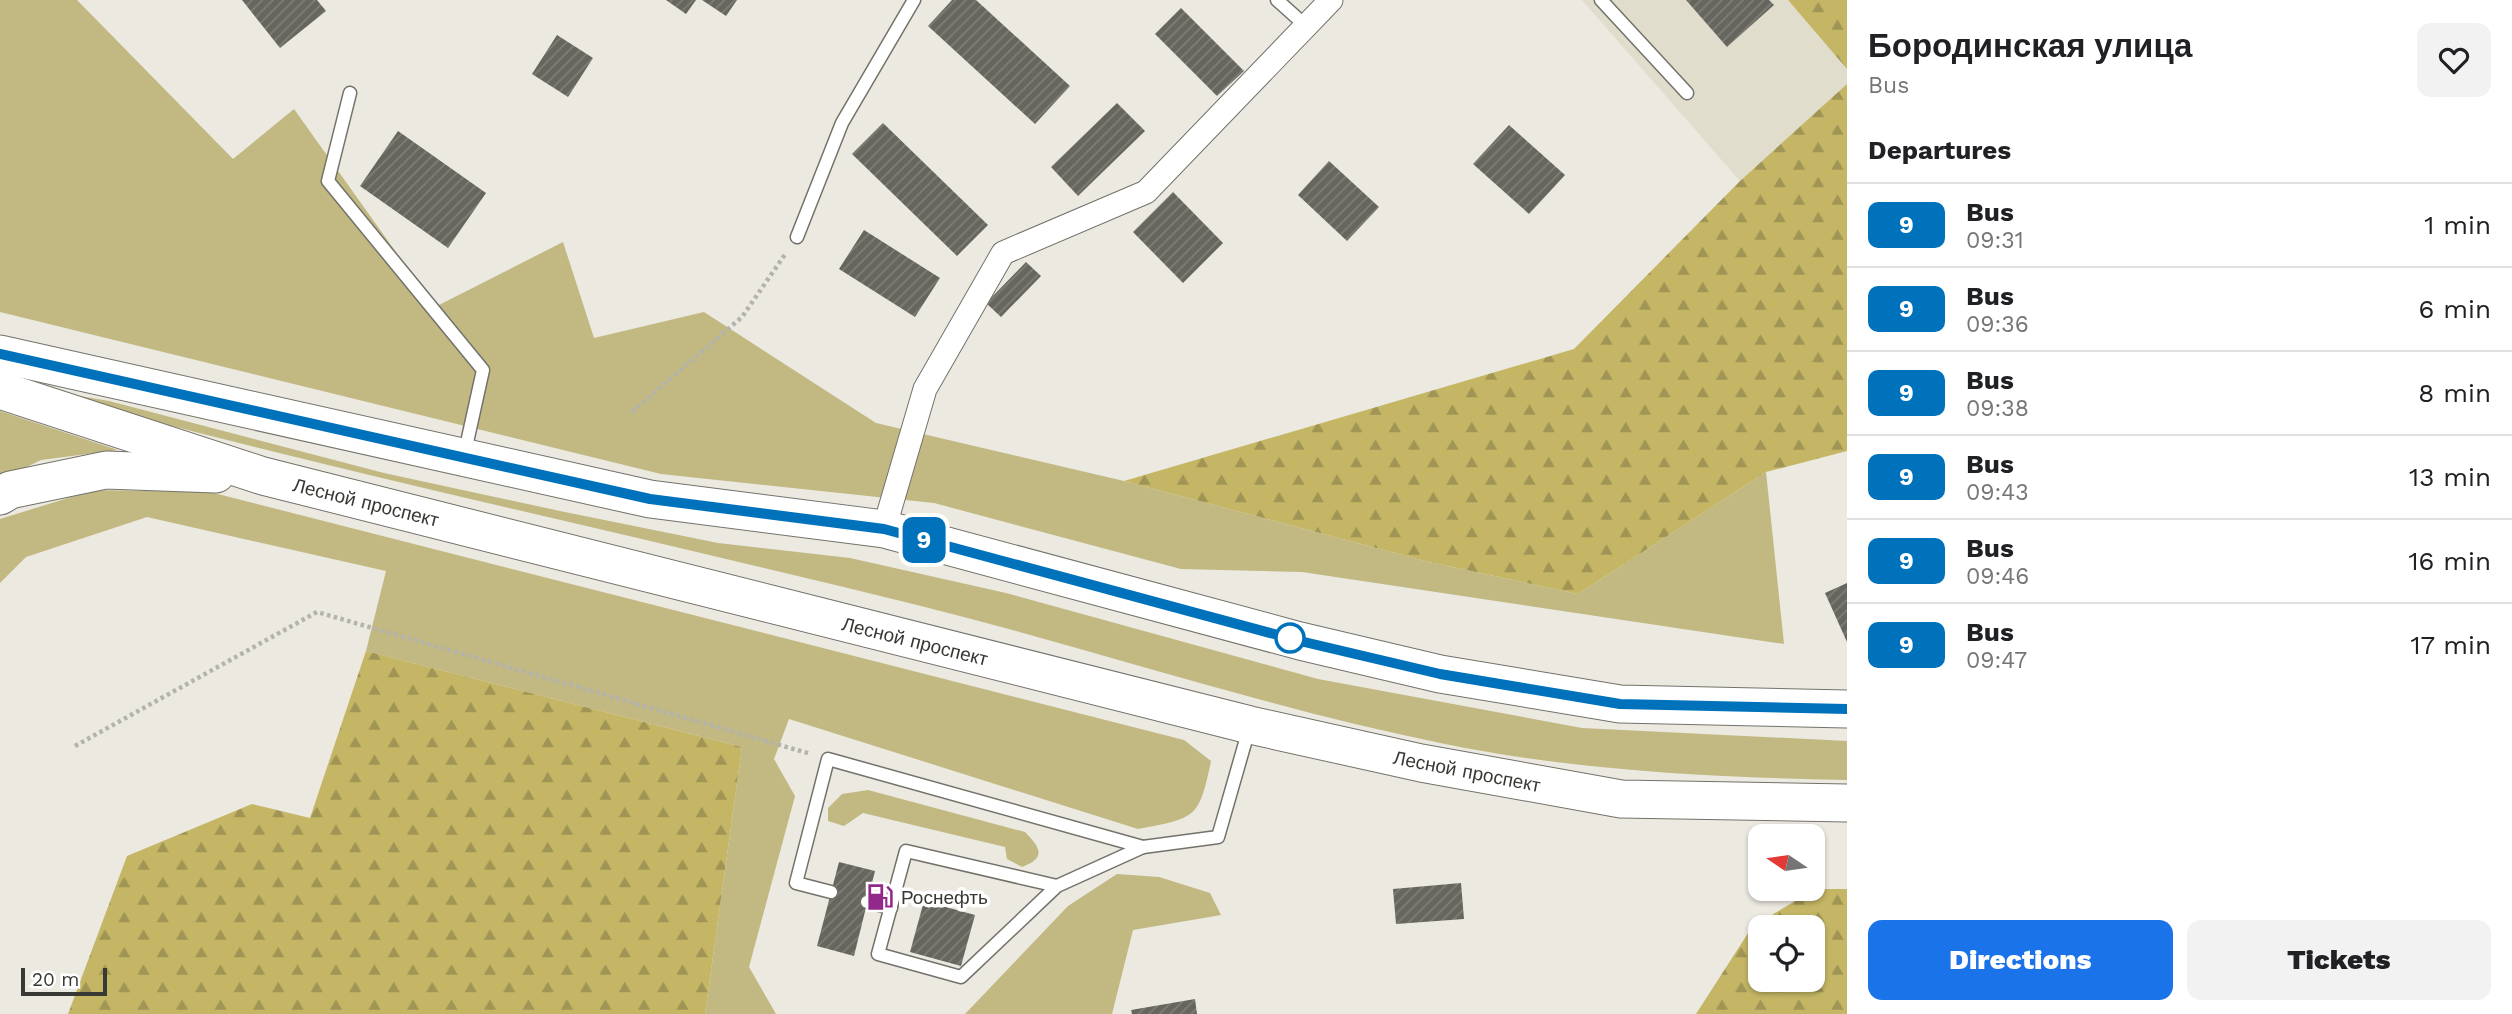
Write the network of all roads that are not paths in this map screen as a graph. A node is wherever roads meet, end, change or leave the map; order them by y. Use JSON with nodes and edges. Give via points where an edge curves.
{"nodes":[{"id":1,"x":914,"y":0,"type":"edge"},
{"id":2,"x":1278,"y":0,"type":"edge"},
{"id":3,"x":1331,"y":0,"type":"edge"},
{"id":4,"x":1601,"y":0,"type":"edge"},
{"id":5,"x":1306,"y":26,"type":"junction"},
{"id":6,"x":350,"y":93,"type":"dead end"},
{"id":7,"x":1687,"y":93,"type":"dead end"},
{"id":8,"x":797,"y":237,"type":"road end"},
{"id":9,"x":0,"y":355,"type":"edge"},
{"id":10,"x":0,"y":390,"type":"edge"},
{"id":11,"x":464,"y":456,"type":"junction"},
{"id":12,"x":263,"y":476,"type":"junction"},
{"id":13,"x":0,"y":496,"type":"edge"},
{"id":14,"x":884,"y":529,"type":"junction"},
{"id":15,"x":1847,"y":709,"type":"edge"},
{"id":16,"x":1250,"y":725,"type":"junction"},
{"id":17,"x":1847,"y":803,"type":"edge"},
{"id":18,"x":1143,"y":847,"type":"junction"},
{"id":19,"x":1057,"y":886,"type":"junction"},
{"id":20,"x":831,"y":892,"type":"dead end"},
{"id":21,"x":867,"y":902,"type":"dead end"},
{"id":22,"x":891,"y":908,"type":"junction"}],
"edges":[{"from":1,"to":8,"type":"lane","via":[[842,123]]},
{"from":2,"to":5,"type":"lane"},
{"from":3,"to":5,"type":"street"},
{"from":4,"to":7,"type":"lane"},
{"from":5,"to":14,"type":"street","via":[[1146,192],[1003,253],[925,389]]},
{"from":6,"to":11,"type":"lane","via":[[328,181],[483,370]]},
{"from":9,"to":11,"type":"main road"},
{"from":10,"to":12,"type":"main road","name":"Лесной проспект"},
{"from":11,"to":14,"type":"main road","via":[[650,499]]},
{"from":12,"to":13,"type":"main road","via":[[106,470]]},
{"from":12,"to":16,"type":"main road","name":"Лесной проспект"},
{"from":14,"to":15,"type":"main road","via":[[1440,674],[1620,704]]},
{"from":16,"to":17,"type":"main road","name":"Лесной проспект","via":[[1421,763],[1621,799]]},
{"from":16,"to":18,"type":"lane","via":[[1218,837]]},
{"from":18,"to":19,"type":"lane"},
{"from":18,"to":20,"type":"lane","via":[[828,759],[796,883]]},
{"from":19,"to":22,"type":"lane","via":[[906,851]]},
{"from":19,"to":22,"type":"lane","via":[[961,977],[878,954]]},
{"from":21,"to":22,"type":"lane"}]}
